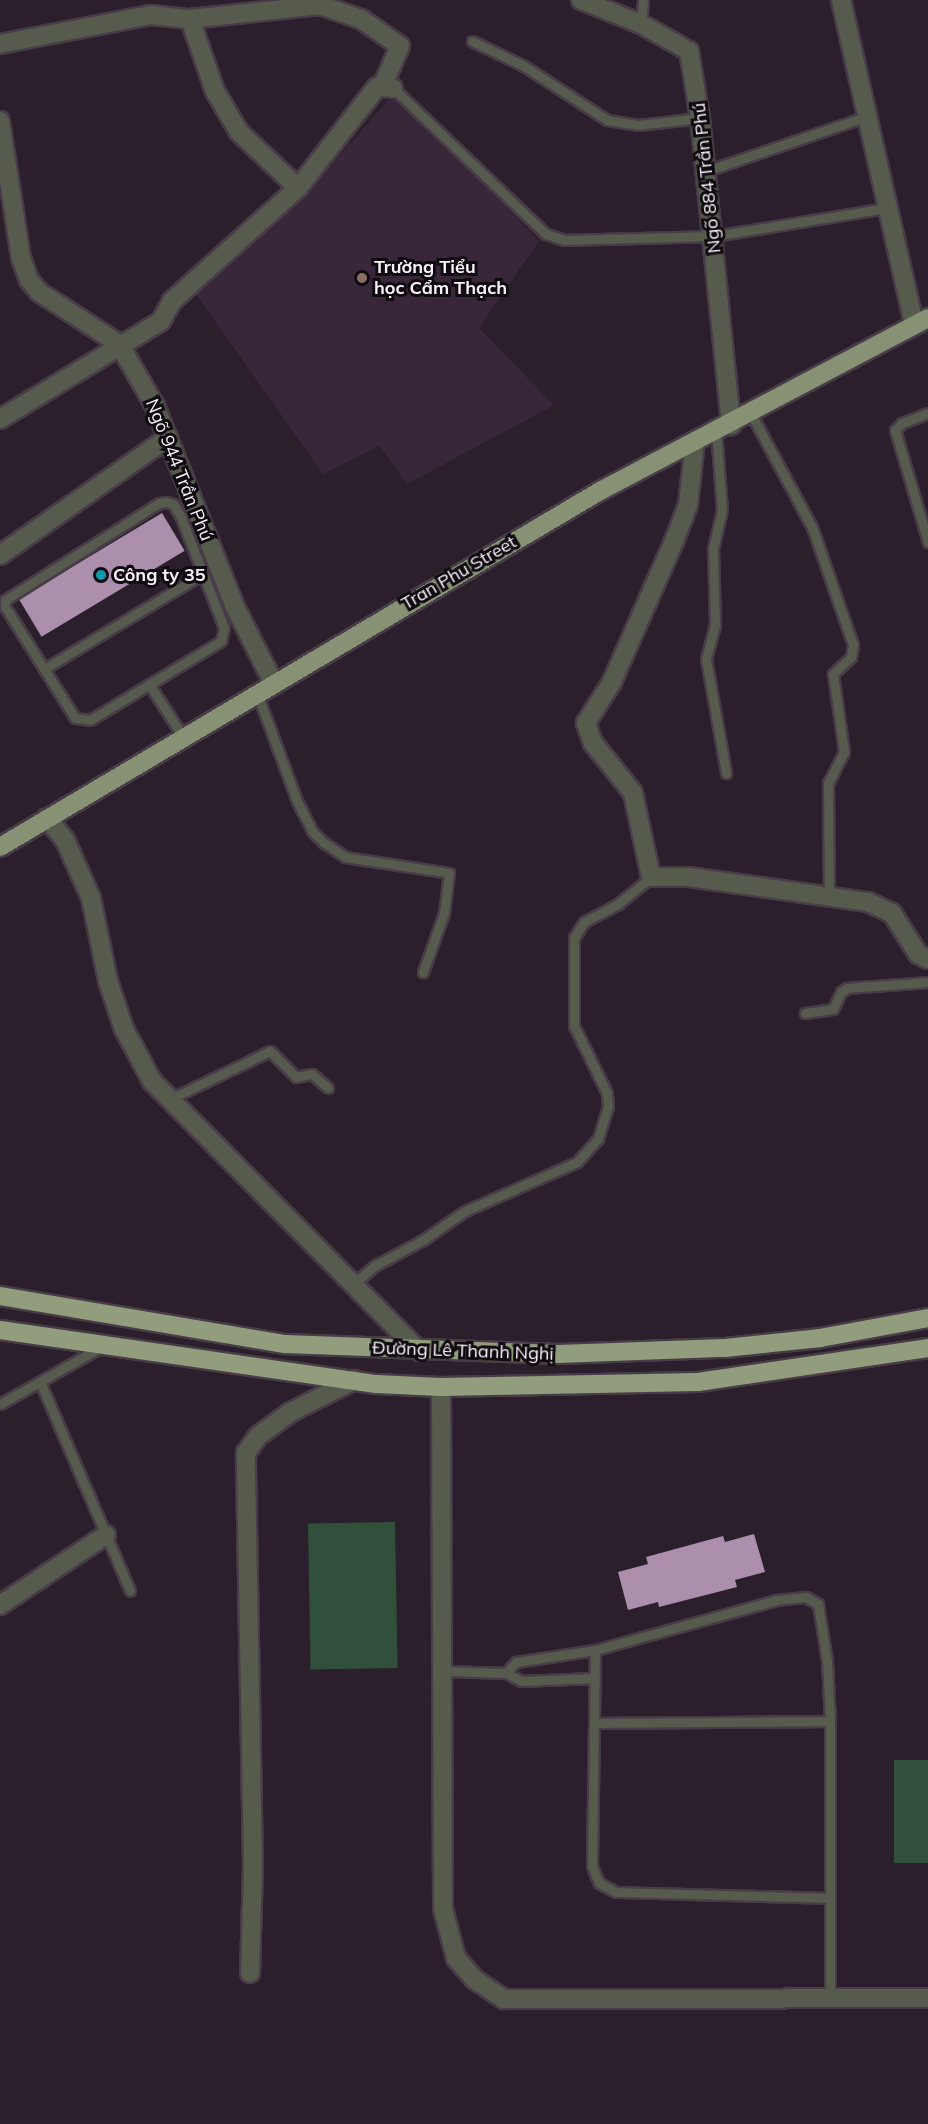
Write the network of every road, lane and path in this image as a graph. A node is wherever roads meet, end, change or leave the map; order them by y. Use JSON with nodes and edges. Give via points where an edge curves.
{"nodes":[{"id":1,"x":581,"y":0,"type":"edge"},
{"id":2,"x":643,"y":0,"type":"edge"},
{"id":3,"x":841,"y":0,"type":"edge"},
{"id":4,"x":190,"y":18,"type":"junction"},
{"id":5,"x":641,"y":24,"type":"junction"},
{"id":6,"x":472,"y":41,"type":"dead end"},
{"id":7,"x":0,"y":44,"type":"edge"},
{"id":8,"x":388,"y":86,"type":"junction"},
{"id":9,"x":865,"y":117,"type":"junction"},
{"id":10,"x":700,"y":118,"type":"junction"},
{"id":11,"x":0,"y":121,"type":"edge"},
{"id":12,"x":706,"y":171,"type":"junction"},
{"id":13,"x":298,"y":188,"type":"junction"},
{"id":14,"x":886,"y":208,"type":"junction"},
{"id":15,"x":714,"y":236,"type":"junction"},
{"id":16,"x":921,"y":321,"type":"edge"},
{"id":17,"x":118,"y":344,"type":"junction"},
{"id":18,"x":750,"y":412,"type":"junction"},
{"id":19,"x":928,"y":413,"type":"edge"},
{"id":20,"x":0,"y":419,"type":"edge"},
{"id":21,"x":723,"y":428,"type":"junction"},
{"id":22,"x":168,"y":438,"type":"junction"},
{"id":23,"x":695,"y":441,"type":"junction"},
{"id":24,"x":928,"y":542,"type":"edge"},
{"id":25,"x":0,"y":555,"type":"edge"},
{"id":26,"x":203,"y":574,"type":"junction"},
{"id":27,"x":44,"y":669,"type":"junction"},
{"id":28,"x":149,"y":684,"type":"junction"},
{"id":29,"x":274,"y":684,"type":"junction"},
{"id":30,"x":258,"y":696,"type":"junction"},
{"id":31,"x":184,"y":738,"type":"junction"},
{"id":32,"x":726,"y":773,"type":"dead end"},
{"id":33,"x":47,"y":818,"type":"junction"},
{"id":34,"x":0,"y":846,"type":"edge"},
{"id":35,"x":651,"y":877,"type":"junction"},
{"id":36,"x":829,"y":897,"type":"junction"},
{"id":37,"x":928,"y":959,"type":"edge"},
{"id":38,"x":423,"y":972,"type":"dead end"},
{"id":39,"x":928,"y":982,"type":"edge"},
{"id":40,"x":805,"y":1013,"type":"dead end"},
{"id":41,"x":328,"y":1088,"type":"dead end"},
{"id":42,"x":170,"y":1099,"type":"junction"},
{"id":43,"x":352,"y":1284,"type":"junction"},
{"id":44,"x":0,"y":1296,"type":"edge"},
{"id":45,"x":928,"y":1318,"type":"edge"},
{"id":46,"x":0,"y":1330,"type":"edge"},
{"id":47,"x":101,"y":1347,"type":"junction"},
{"id":48,"x":928,"y":1348,"type":"edge"},
{"id":49,"x":419,"y":1351,"type":"junction"},
{"id":50,"x":354,"y":1380,"type":"junction"},
{"id":51,"x":41,"y":1384,"type":"junction"},
{"id":52,"x":441,"y":1387,"type":"junction"},
{"id":53,"x":0,"y":1404,"type":"edge"},
{"id":54,"x":106,"y":1535,"type":"junction"},
{"id":55,"x":130,"y":1591,"type":"dead end"},
{"id":56,"x":0,"y":1605,"type":"edge"},
{"id":57,"x":595,"y":1650,"type":"junction"},
{"id":58,"x":445,"y":1671,"type":"junction"},
{"id":59,"x":506,"y":1673,"type":"junction"},
{"id":60,"x":595,"y":1678,"type":"junction"},
{"id":61,"x":830,"y":1721,"type":"junction"},
{"id":62,"x":594,"y":1723,"type":"junction"},
{"id":63,"x":829,"y":1898,"type":"junction"},
{"id":64,"x":250,"y":1973,"type":"dead end"},
{"id":65,"x":928,"y":1998,"type":"edge"},
{"id":66,"x":830,"y":2000,"type":"junction"}],
"edges":[{"from":1,"to":5,"type":"street","name":"Ngõ 884 Trần Phú"},
{"from":2,"to":5,"type":"lane"},
{"from":3,"to":9,"type":"street"},
{"from":4,"to":7,"type":"street","via":[[151,15]]},
{"from":4,"to":8,"type":"street","via":[[298,6],[332,8],[361,18],[400,46]]},
{"from":4,"to":13,"type":"street","via":[[215,91],[232,123],[270,165]]},
{"from":5,"to":10,"type":"street","name":"Ngõ 884 Trần Phú","via":[[689,51]]},
{"from":6,"to":10,"type":"lane","via":[[524,66],[607,120],[638,125]]},
{"from":8,"to":13,"type":"street","via":[[377,87]]},
{"from":8,"to":15,"type":"lane","via":[[546,234],[583,242]]},
{"from":9,"to":12,"type":"lane"},
{"from":9,"to":14,"type":"street"},
{"from":10,"to":12,"type":"street","name":"Ngõ 884 Trần Phú"},
{"from":11,"to":17,"type":"street","name":"Ngõ 944 Trần Phú","via":[[19,247],[29,280],[39,292]]},
{"from":12,"to":15,"type":"street","name":"Ngõ 884 Trần Phú"},
{"from":13,"to":17,"type":"street","via":[[172,301],[161,321]]},
{"from":14,"to":15,"type":"lane"},
{"from":14,"to":16,"type":"street"},
{"from":15,"to":21,"type":"street","name":"Ngõ 884 Trần Phú"},
{"from":16,"to":18,"type":"main road","name":"Tran Phu Street"},
{"from":17,"to":20,"type":"street"},
{"from":17,"to":22,"type":"street","name":"Ngõ 944 Trần Phú","via":[[155,406]]},
{"from":18,"to":21,"type":"main road","name":"Tran Phu Street"},
{"from":18,"to":36,"type":"lane","via":[[812,527],[853,645],[851,657],[833,674],[844,752],[828,783]]},
{"from":19,"to":24,"type":"lane","via":[[902,423],[896,430]]},
{"from":21,"to":23,"type":"main road","name":"Tran Phu Street"},
{"from":21,"to":32,"type":"lane","via":[[722,510],[713,548],[715,625],[706,659]]},
{"from":22,"to":25,"type":"street"},
{"from":22,"to":29,"type":"street","name":"Ngõ 944 Trần Phú","via":[[234,605]]},
{"from":23,"to":29,"type":"main road","name":"Tran Phu Street","via":[[479,561]]},
{"from":23,"to":35,"type":"street","via":[[691,489],[681,522],[616,674],[586,723],[593,742],[633,793]]},
{"from":26,"to":27,"type":"lane"},
{"from":26,"to":27,"type":"lane","via":[[180,515],[173,504],[159,503],[5,600],[5,607]]},
{"from":26,"to":28,"type":"lane","via":[[224,628],[221,641]]},
{"from":27,"to":28,"type":"lane","via":[[75,718],[81,721],[90,720]]},
{"from":28,"to":31,"type":"lane"},
{"from":29,"to":30,"type":"main road","name":"Tran Phu Street"},
{"from":30,"to":31,"type":"main road","name":"Tran Phu Street"},
{"from":30,"to":38,"type":"lane","via":[[297,801],[312,831],[323,842],[345,857],[449,873],[444,913]]},
{"from":31,"to":33,"type":"main road","name":"Tran Phu Street"},
{"from":33,"to":34,"type":"main road","name":"Tran Phu Street"},
{"from":33,"to":42,"type":"street","via":[[65,840],[91,898],[108,981],[124,1029],[152,1081]]},
{"from":35,"to":36,"type":"street","via":[[689,877]]},
{"from":35,"to":43,"type":"lane","via":[[619,903],[584,922],[574,938],[574,1026],[608,1093],[598,1139],[577,1162],[465,1211]]},
{"from":36,"to":37,"type":"street","via":[[868,902],[892,913],[918,954]]},
{"from":39,"to":40,"type":"lane","via":[[847,988],[833,1009]]},
{"from":41,"to":42,"type":"lane","via":[[312,1074],[296,1077],[276,1053],[270,1052]]},
{"from":42,"to":43,"type":"street"},
{"from":43,"to":49,"type":"street"},
{"from":44,"to":49,"type":"highway","name":"Đường Lê Thanh Nghị","via":[[285,1344]]},
{"from":45,"to":49,"type":"highway","name":"Đường Lê Thanh Nghị","via":[[820,1338],[725,1348],[558,1354]]},
{"from":46,"to":47,"type":"highway","name":"Đường Lê Thanh Nghị"},
{"from":47,"to":50,"type":"highway","name":"Đường Lê Thanh Nghị"},
{"from":47,"to":51,"type":"lane"},
{"from":48,"to":52,"type":"highway","name":"Đường Lê Thanh Nghị","via":[[698,1382]]},
{"from":50,"to":52,"type":"highway","name":"Đường Lê Thanh Nghị"},
{"from":50,"to":64,"type":"street","via":[[291,1412],[258,1436],[246,1453],[253,1855]]},
{"from":51,"to":53,"type":"lane"},
{"from":51,"to":54,"type":"lane"},
{"from":52,"to":58,"type":"street"},
{"from":54,"to":55,"type":"lane"},
{"from":54,"to":56,"type":"street"},
{"from":57,"to":59,"type":"lane","via":[[516,1662]]},
{"from":57,"to":60,"type":"lane"},
{"from":57,"to":61,"type":"lane","via":[[776,1600],[806,1597],[818,1604],[827,1661]]},
{"from":58,"to":59,"type":"lane"},
{"from":58,"to":66,"type":"street","via":[[443,1909],[456,1958],[474,1979],[504,1999]]},
{"from":59,"to":60,"type":"lane","via":[[521,1681]]},
{"from":60,"to":62,"type":"lane"},
{"from":61,"to":62,"type":"lane"},
{"from":61,"to":63,"type":"lane"},
{"from":62,"to":63,"type":"lane","via":[[592,1866],[599,1883],[616,1892]]},
{"from":63,"to":66,"type":"lane"},
{"from":65,"to":66,"type":"street"}]}
